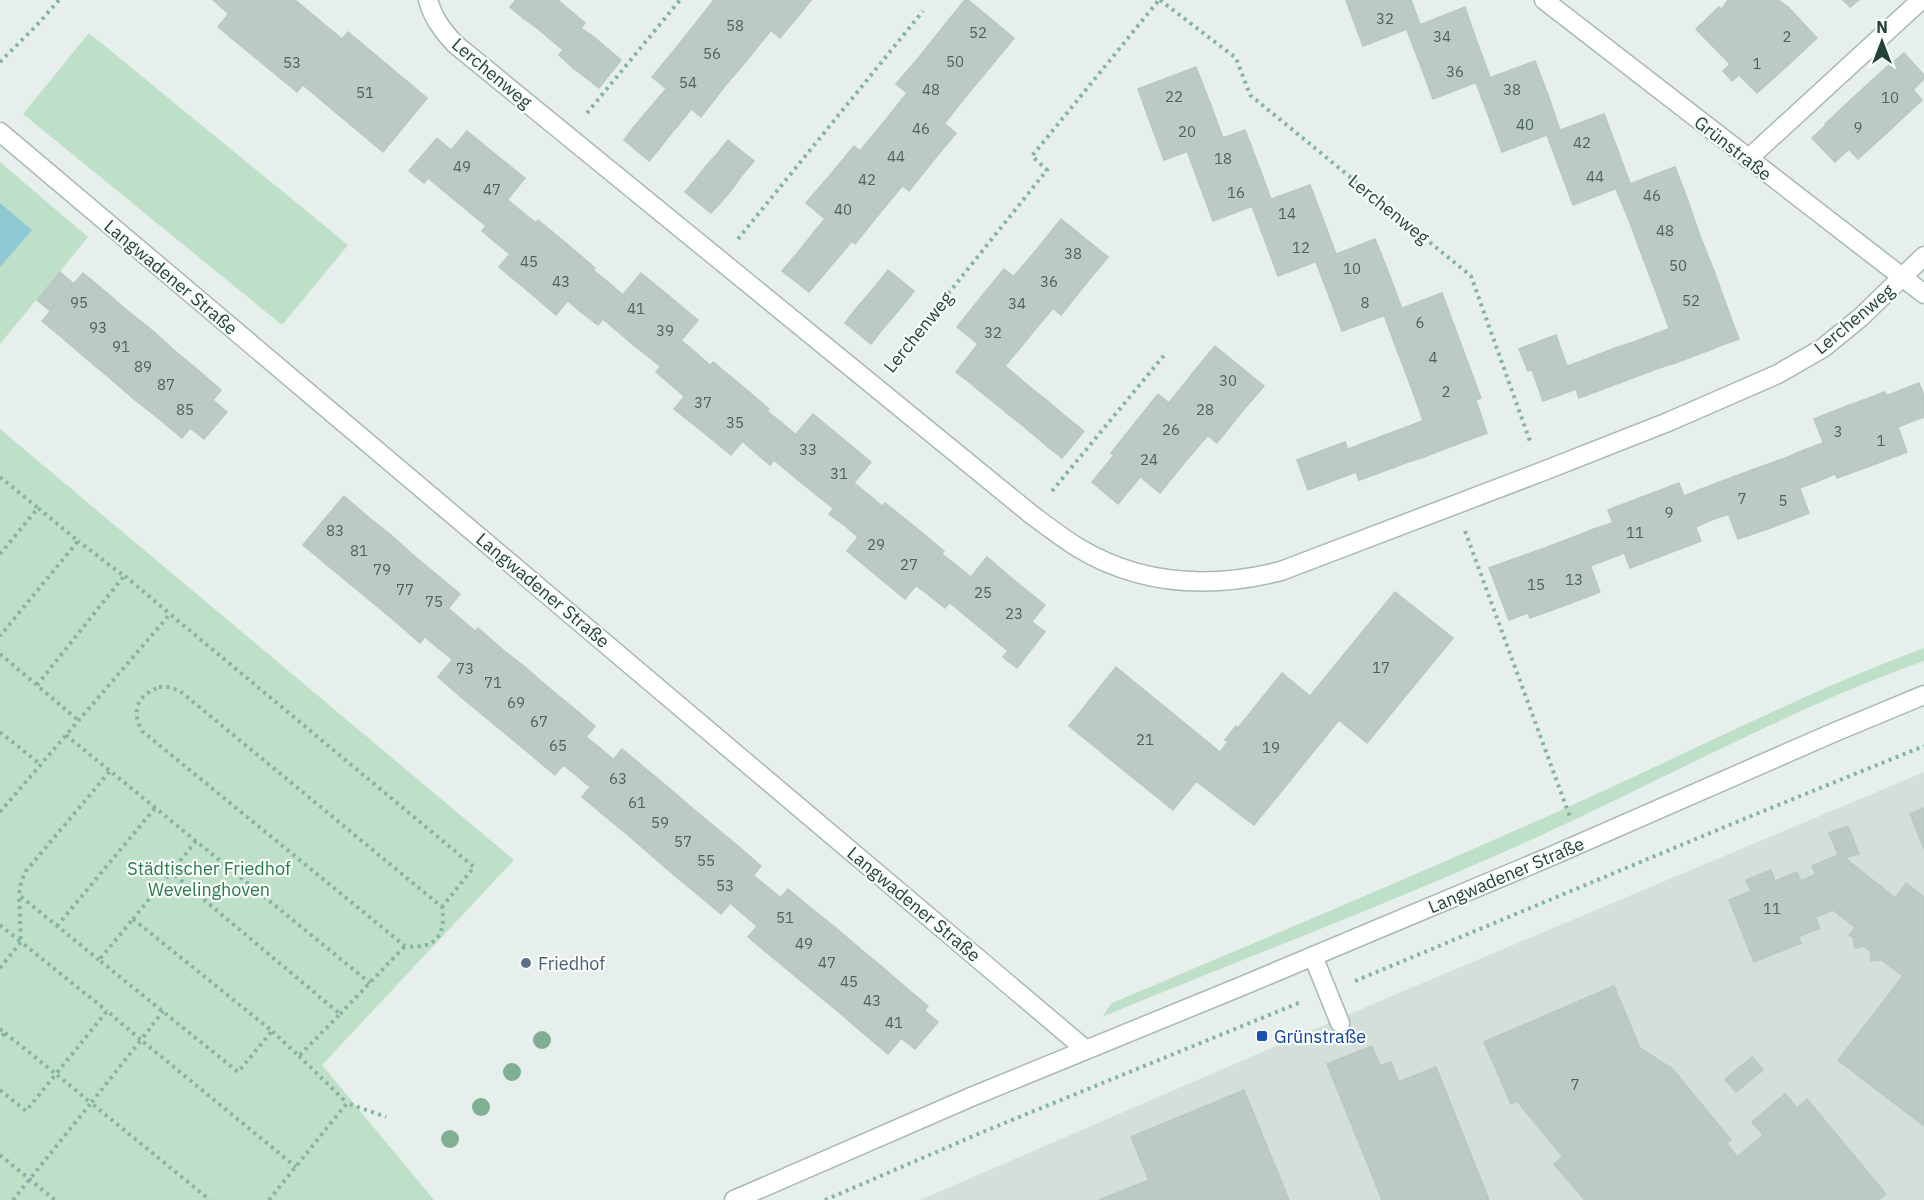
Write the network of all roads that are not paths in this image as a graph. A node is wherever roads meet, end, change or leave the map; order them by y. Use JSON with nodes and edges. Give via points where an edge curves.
{"nodes":[{"id":1,"x":428,"y":0,"type":"edge"},
{"id":2,"x":1544,"y":0,"type":"edge"},
{"id":3,"x":1921,"y":0,"type":"edge"},
{"id":4,"x":0,"y":132,"type":"edge"},
{"id":5,"x":1748,"y":159,"type":"junction"},
{"id":6,"x":1924,"y":256,"type":"edge"},
{"id":7,"x":1902,"y":278,"type":"junction"},
{"id":8,"x":1924,"y":294,"type":"edge"},
{"id":9,"x":1924,"y":695,"type":"edge"},
{"id":10,"x":1312,"y":956,"type":"junction"},
{"id":11,"x":1340,"y":1023,"type":"dead end"},
{"id":12,"x":1085,"y":1049,"type":"junction"},
{"id":13,"x":734,"y":1200,"type":"edge"}],
"edges":[{"from":1,"to":7,"type":"street","name":"Lerchenweg","via":[[432,16],[455,44],[1032,515],[1079,548],[1116,566],[1170,580],[1218,582],[1281,572],[1668,422],[1778,374],[1823,348]]},
{"from":2,"to":5,"type":"street","name":"Grünstraße"},
{"from":3,"to":5,"type":"street"},
{"from":4,"to":12,"type":"street","name":"Langwadener Straße"},
{"from":5,"to":7,"type":"street","name":"Grünstraße"},
{"from":6,"to":7,"type":"street","name":"Lerchenweg"},
{"from":7,"to":8,"type":"street","name":"Grünstraße"},
{"from":9,"to":10,"type":"street","name":"Langwadener Straße"},
{"from":10,"to":11,"type":"street"},
{"from":10,"to":12,"type":"street","name":"Langwadener Straße"},
{"from":12,"to":13,"type":"street","name":"Langwadener Straße"}]}
